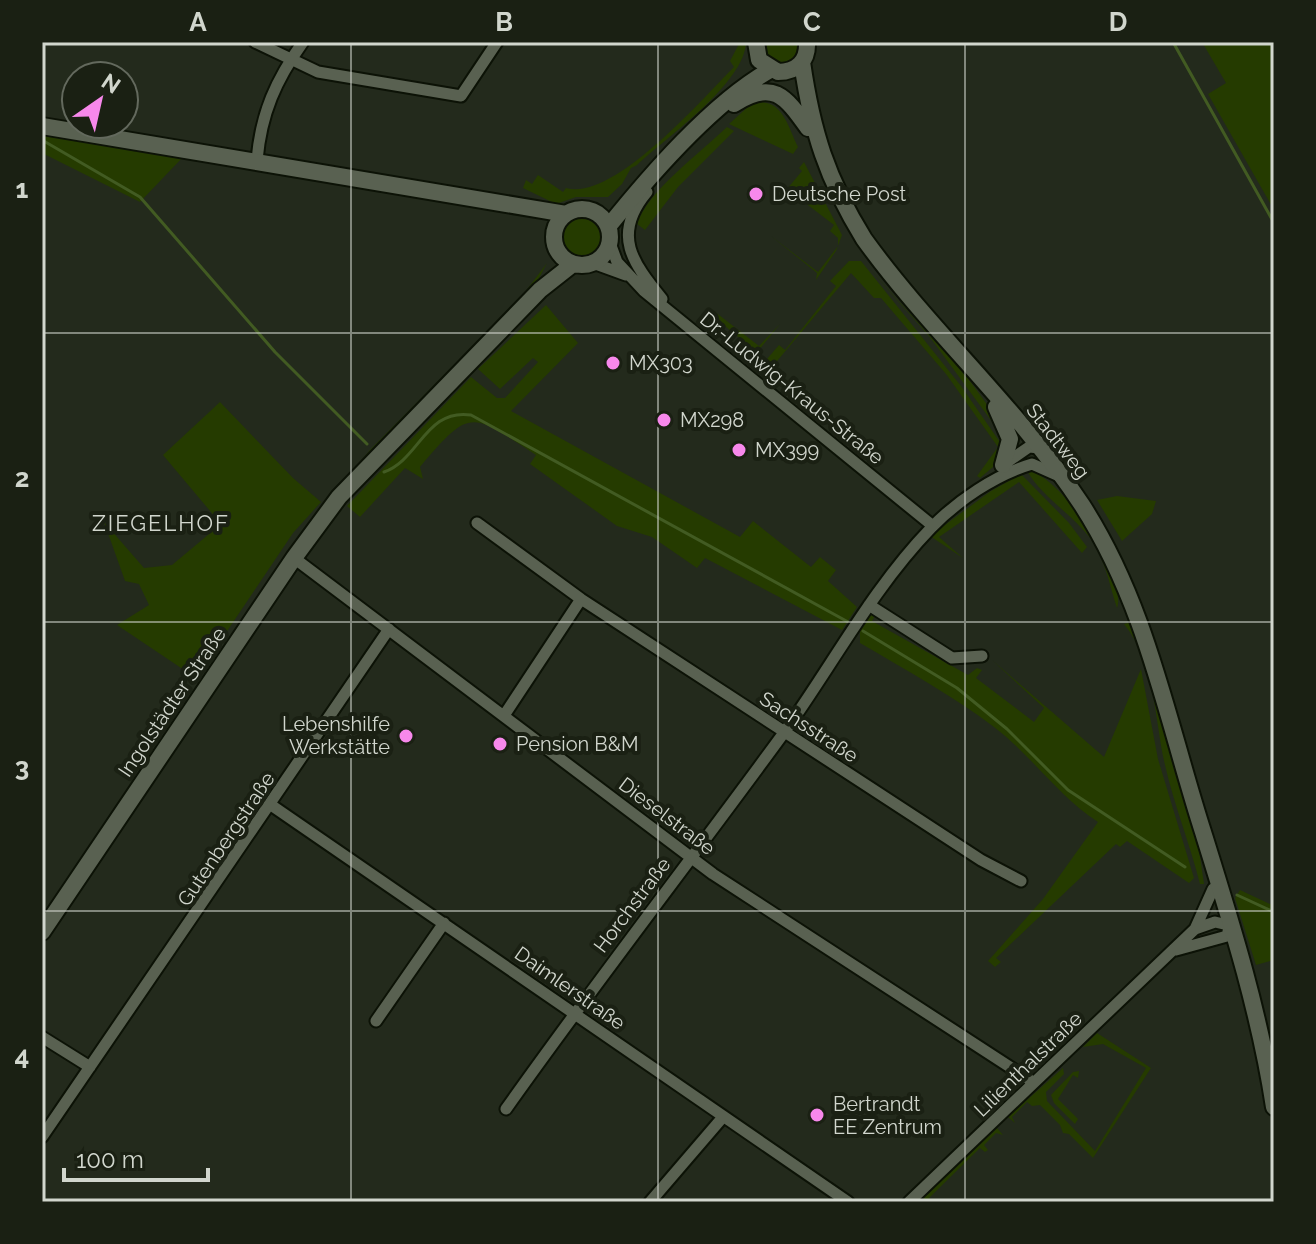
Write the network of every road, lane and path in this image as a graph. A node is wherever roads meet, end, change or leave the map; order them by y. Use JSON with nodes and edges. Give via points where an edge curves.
{"nodes":[{"id":1,"x":255,"y":42,"type":"edge"},
{"id":2,"x":303,"y":42,"type":"edge"},
{"id":3,"x":497,"y":42,"type":"edge"},
{"id":4,"x":807,"y":42,"type":"edge"},
{"id":5,"x":756,"y":48,"type":"edge"},
{"id":6,"x":290,"y":60,"type":"junction"},
{"id":7,"x":802,"y":62,"type":"junction"},
{"id":8,"x":770,"y":70,"type":"junction"},
{"id":9,"x":787,"y":72,"type":"junction"},
{"id":10,"x":736,"y":91,"type":"junction"},
{"id":11,"x":718,"y":110,"type":"junction"},
{"id":12,"x":809,"y":112,"type":"junction"},
{"id":13,"x":42,"y":126,"type":"edge"},
{"id":14,"x":814,"y":135,"type":"junction"},
{"id":15,"x":257,"y":160,"type":"junction"},
{"id":16,"x":659,"y":169,"type":"junction"},
{"id":17,"x":636,"y":191,"type":"junction"},
{"id":18,"x":508,"y":206,"type":"junction"},
{"id":19,"x":595,"y":212,"type":"junction"},
{"id":20,"x":566,"y":214,"type":"junction"},
{"id":21,"x":555,"y":231,"type":"junction"},
{"id":22,"x":609,"y":235,"type":"junction"},
{"id":23,"x":558,"y":252,"type":"junction"},
{"id":24,"x":593,"y":263,"type":"junction"},
{"id":25,"x":573,"y":264,"type":"junction"},
{"id":26,"x":629,"y":277,"type":"junction"},
{"id":27,"x":540,"y":290,"type":"junction"},
{"id":28,"x":674,"y":316,"type":"junction"},
{"id":29,"x":983,"y":381,"type":"junction"},
{"id":30,"x":1040,"y":448,"type":"junction"},
{"id":31,"x":1003,"y":465,"type":"junction"},
{"id":32,"x":1063,"y":478,"type":"junction"},
{"id":33,"x":991,"y":481,"type":"junction"},
{"id":34,"x":477,"y":523,"type":"dead end"},
{"id":35,"x":933,"y":526,"type":"junction"},
{"id":36,"x":294,"y":558,"type":"junction"},
{"id":37,"x":581,"y":599,"type":"junction"},
{"id":38,"x":869,"y":605,"type":"junction"},
{"id":39,"x":389,"y":629,"type":"junction"},
{"id":40,"x":982,"y":656,"type":"dead end"},
{"id":41,"x":505,"y":714,"type":"junction"},
{"id":42,"x":784,"y":732,"type":"junction"},
{"id":43,"x":271,"y":805,"type":"junction"},
{"id":44,"x":1203,"y":834,"type":"junction"},
{"id":45,"x":690,"y":857,"type":"junction"},
{"id":46,"x":1021,"y":881,"type":"dead end"},
{"id":47,"x":1213,"y":889,"type":"junction"},
{"id":48,"x":444,"y":923,"type":"junction"},
{"id":49,"x":1226,"y":928,"type":"junction"},
{"id":50,"x":1195,"y":929,"type":"junction"},
{"id":51,"x":42,"y":932,"type":"edge"},
{"id":52,"x":1172,"y":952,"type":"junction"},
{"id":53,"x":1238,"y":961,"type":"junction"},
{"id":54,"x":573,"y":1013,"type":"junction"},
{"id":55,"x":376,"y":1021,"type":"dead end"},
{"id":56,"x":42,"y":1037,"type":"edge"},
{"id":57,"x":90,"y":1067,"type":"junction"},
{"id":58,"x":1033,"y":1082,"type":"junction"},
{"id":59,"x":1274,"y":1107,"type":"edge"},
{"id":60,"x":506,"y":1109,"type":"dead end"},
{"id":61,"x":723,"y":1117,"type":"junction"},
{"id":62,"x":42,"y":1137,"type":"edge"},
{"id":63,"x":650,"y":1202,"type":"edge"},
{"id":64,"x":848,"y":1202,"type":"edge"},
{"id":65,"x":909,"y":1202,"type":"edge"}],
"edges":[{"from":1,"to":6,"type":"street"},
{"from":2,"to":6,"type":"street"},
{"from":3,"to":6,"type":"street","via":[[461,96],[318,72]]},
{"from":4,"to":7,"type":"main road"},
{"from":5,"to":8,"type":"main road"},
{"from":5,"to":10,"type":"main road"},
{"from":6,"to":15,"type":"street","via":[[264,111]]},
{"from":7,"to":9,"type":"main road"},
{"from":7,"to":12,"type":"main road","name":"Stadtweg"},
{"from":8,"to":9,"type":"main road"},
{"from":8,"to":10,"type":"main road"},
{"from":9,"to":12,"type":"main road","name":"Stadtweg"},
{"from":10,"to":11,"type":"main road"},
{"from":11,"to":14,"type":"main road","via":[[756,92],[772,92],[790,102]]},
{"from":11,"to":16,"type":"main road"},
{"from":12,"to":14,"type":"main road","name":"Stadtweg"},
{"from":13,"to":15,"type":"main road"},
{"from":14,"to":29,"type":"main road","name":"Stadtweg","via":[[840,201],[864,239]]},
{"from":15,"to":18,"type":"main road"},
{"from":16,"to":17,"type":"main road"},
{"from":16,"to":28,"type":"street","via":[[633,213],[629,248],[642,276]]},
{"from":17,"to":19,"type":"main road"},
{"from":17,"to":22,"type":"main road"},
{"from":18,"to":20,"type":"main road"},
{"from":18,"to":21,"type":"main road"},
{"from":19,"to":20,"type":"main road","via":[[580,209]]},
{"from":19,"to":22,"type":"main road"},
{"from":20,"to":21,"type":"main road"},
{"from":21,"to":23,"type":"main road"},
{"from":22,"to":24,"type":"main road","via":[[601,259]]},
{"from":22,"to":26,"type":"street","name":"Dr.-Ludwig-Kraus-Straße","via":[[617,262]]},
{"from":23,"to":25,"type":"main road"},
{"from":23,"to":27,"type":"main road"},
{"from":24,"to":25,"type":"main road"},
{"from":24,"to":26,"type":"street","name":"Dr.-Ludwig-Kraus-Straße"},
{"from":25,"to":27,"type":"main road"},
{"from":26,"to":28,"type":"street","name":"Dr.-Ludwig-Kraus-Straße"},
{"from":27,"to":36,"type":"main road","name":"Ingolstädter Straße","via":[[339,497]]},
{"from":28,"to":35,"type":"street","name":"Dr.-Ludwig-Kraus-Straße"},
{"from":29,"to":30,"type":"main road","name":"Stadtweg"},
{"from":29,"to":31,"type":"main road","via":[[1009,431]]},
{"from":30,"to":31,"type":"street","name":"Horchstraße","via":[[1029,447]]},
{"from":30,"to":32,"type":"main road","name":"Stadtweg"},
{"from":31,"to":33,"type":"street","name":"Horchstraße"},
{"from":32,"to":33,"type":"street","name":"Horchstraße","via":[[1032,464]]},
{"from":32,"to":44,"type":"main road","name":"Stadtweg","via":[[1101,536],[1143,629]]},
{"from":33,"to":35,"type":"street","name":"Horchstraße"},
{"from":34,"to":37,"type":"street","name":"Sachsstraße"},
{"from":35,"to":38,"type":"street","name":"Horchstraße"},
{"from":36,"to":39,"type":"street","name":"Dieselstraße"},
{"from":36,"to":51,"type":"main road","name":"Ingolstädter Straße"},
{"from":37,"to":41,"type":"street"},
{"from":37,"to":42,"type":"street","name":"Sachsstraße"},
{"from":38,"to":40,"type":"street","via":[[952,658]]},
{"from":38,"to":42,"type":"street","name":"Horchstraße"},
{"from":39,"to":41,"type":"street","name":"Dieselstraße"},
{"from":39,"to":43,"type":"street","name":"Gutenbergstraße"},
{"from":41,"to":45,"type":"street","name":"Dieselstraße"},
{"from":42,"to":45,"type":"street","name":"Horchstraße"},
{"from":42,"to":46,"type":"street","name":"Sachsstraße"},
{"from":43,"to":48,"type":"street","name":"Daimlerstraße"},
{"from":43,"to":57,"type":"street","name":"Gutenbergstraße"},
{"from":44,"to":47,"type":"main road","name":"Stadtweg"},
{"from":44,"to":49,"type":"main road","name":"Stadtweg"},
{"from":45,"to":54,"type":"street","name":"Horchstraße"},
{"from":45,"to":58,"type":"street","name":"Dieselstraße"},
{"from":47,"to":49,"type":"main road","name":"Stadtweg"},
{"from":47,"to":50,"type":"street","name":"Lilienthalstraße"},
{"from":48,"to":54,"type":"street","name":"Daimlerstraße"},
{"from":48,"to":55,"type":"street"},
{"from":49,"to":50,"type":"street"},
{"from":49,"to":52,"type":"street","name":"Lilienthalstraße"},
{"from":49,"to":53,"type":"main road","name":"Stadtweg"},
{"from":49,"to":53,"type":"street"},
{"from":50,"to":52,"type":"street","name":"Lilienthalstraße"},
{"from":52,"to":58,"type":"street","name":"Lilienthalstraße"},
{"from":53,"to":59,"type":"main road","name":"Stadtweg"},
{"from":54,"to":60,"type":"street","name":"Horchstraße"},
{"from":54,"to":61,"type":"street","name":"Daimlerstraße"},
{"from":56,"to":57,"type":"street"},
{"from":57,"to":62,"type":"street","name":"Gutenbergstraße"},
{"from":58,"to":65,"type":"street","name":"Lilienthalstraße"},
{"from":61,"to":63,"type":"street"},
{"from":61,"to":64,"type":"street","name":"Daimlerstraße"}]}
